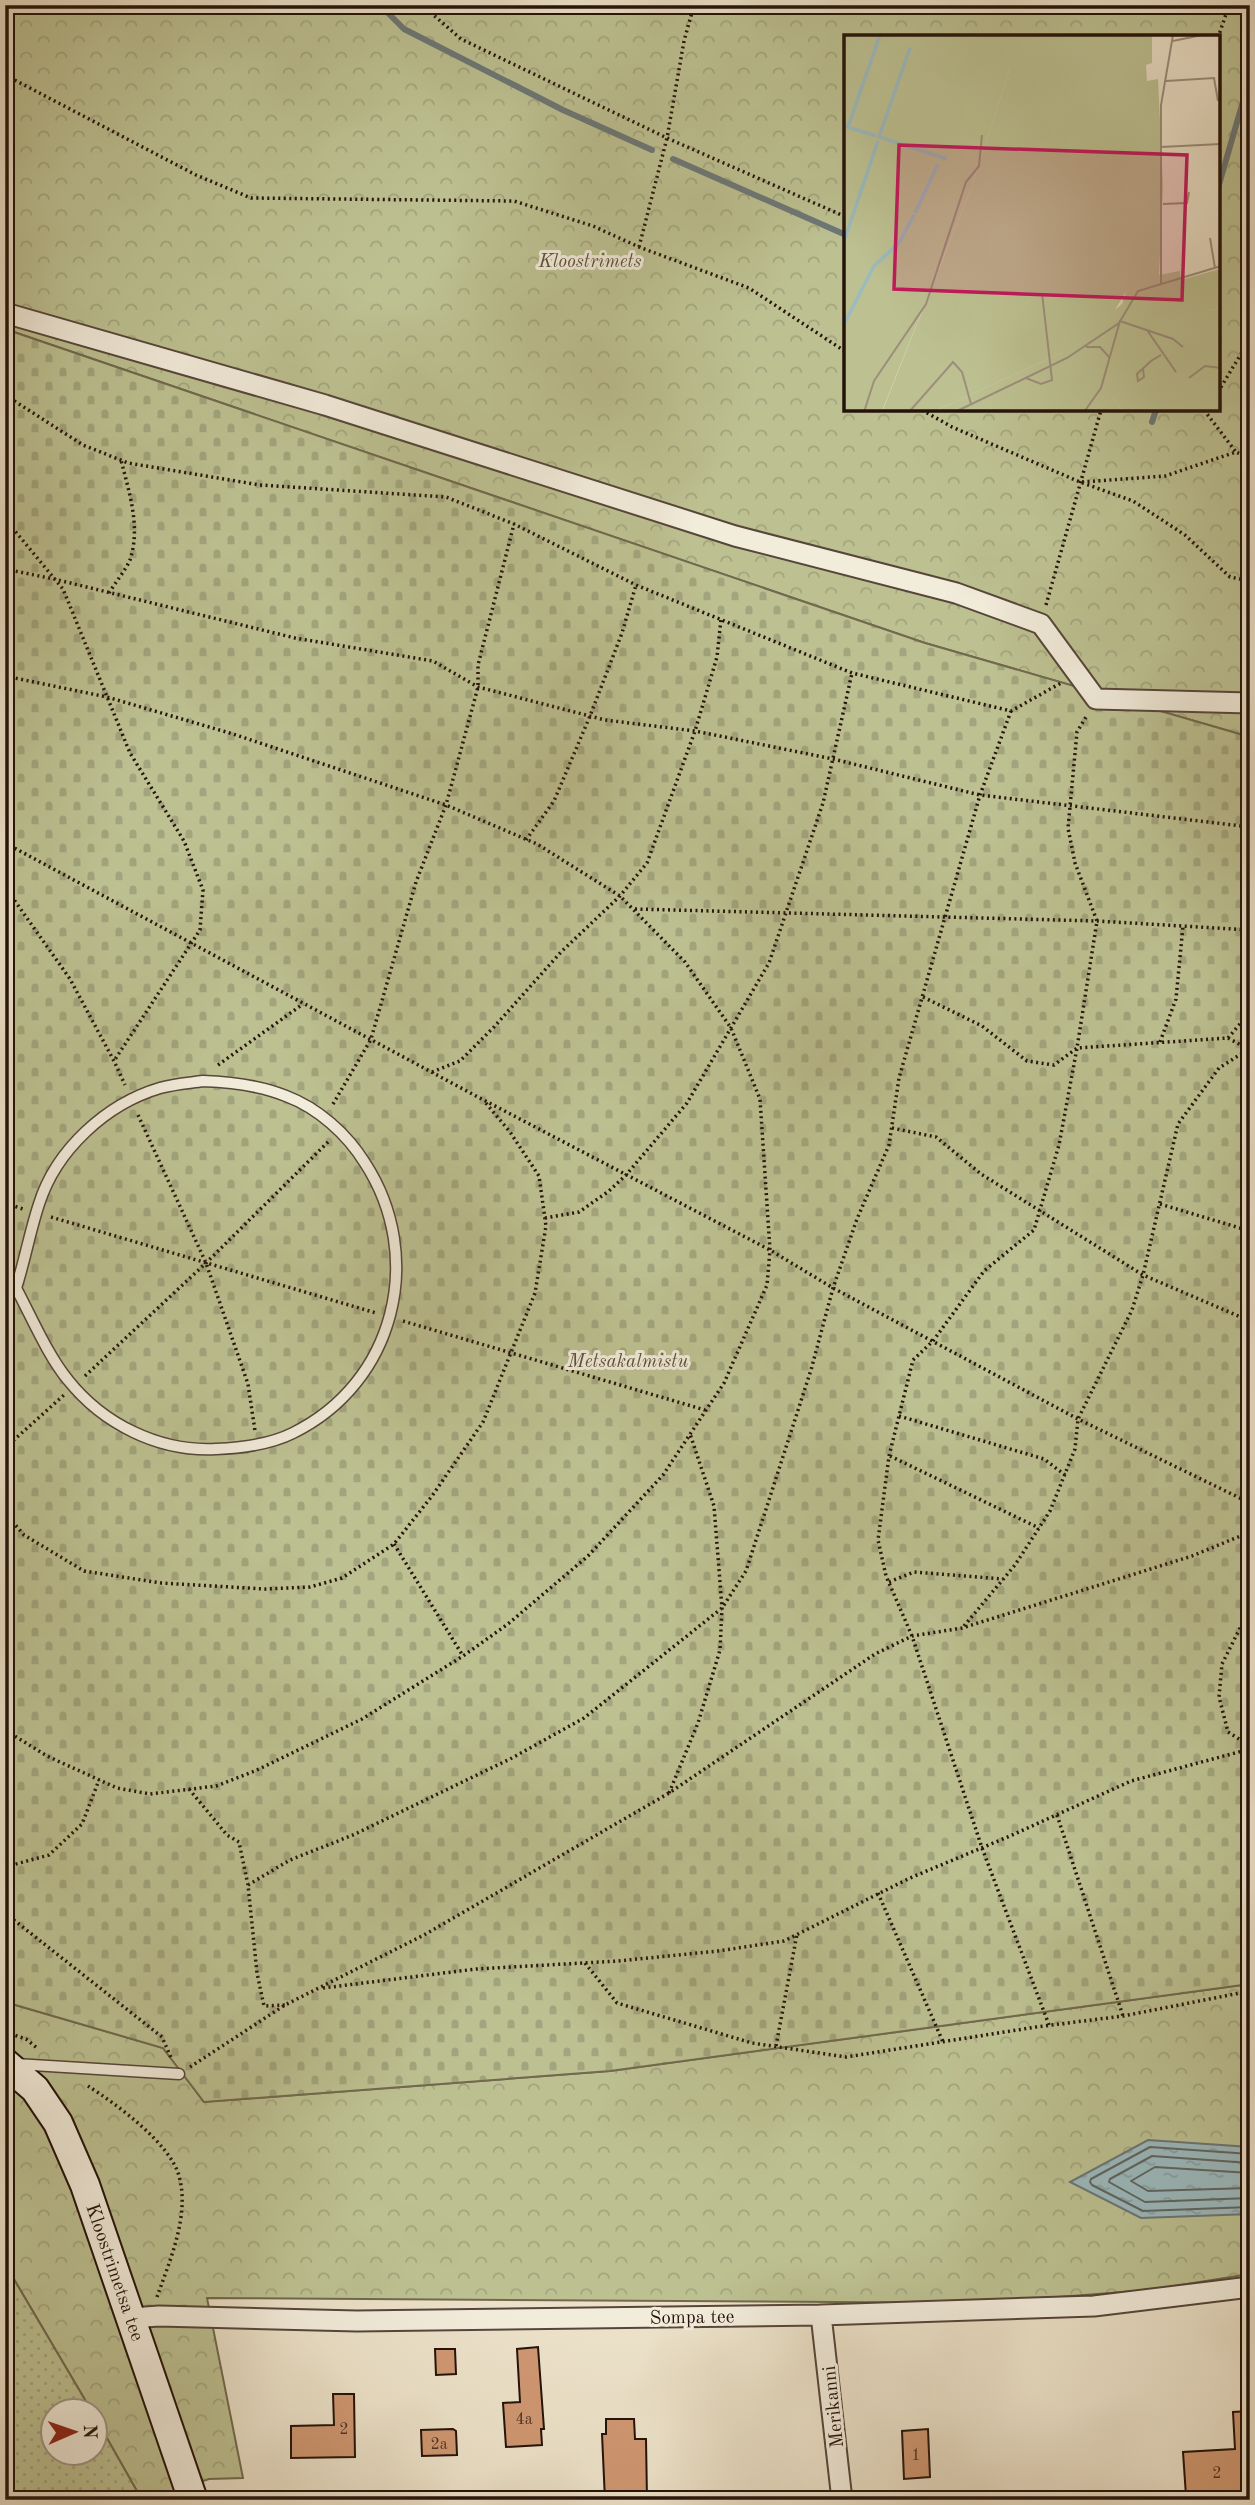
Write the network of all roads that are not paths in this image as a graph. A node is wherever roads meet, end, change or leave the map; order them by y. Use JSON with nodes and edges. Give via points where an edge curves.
{"nodes":[{"id":1,"x":5,"y":313,"type":"edge"},
{"id":2,"x":1250,"y":704,"type":"edge"},
{"id":3,"x":16,"y":1288,"type":"junction"},
{"id":4,"x":5,"y":1289,"type":"edge"},
{"id":5,"x":5,"y":2063,"type":"edge"},
{"id":6,"x":178,"y":2074,"type":"road end"},
{"id":7,"x":1250,"y":2287,"type":"edge"},
{"id":8,"x":821,"y":2315,"type":"junction"},
{"id":9,"x":132,"y":2318,"type":"junction"},
{"id":10,"x":193,"y":2500,"type":"edge"},
{"id":11,"x":842,"y":2500,"type":"edge"}],
"edges":[{"from":1,"to":2,"type":"street","via":[[325,405],[735,536],[957,593],[1041,624],[1096,699]]},
{"from":3,"to":3,"type":"lane","via":[[39,1203],[58,1164],[86,1131],[121,1105],[160,1088],[203,1081],[246,1083],[287,1096],[325,1118],[356,1148],[379,1184],[393,1225],[398,1275],[390,1317],[367,1368],[334,1406],[292,1433],[245,1448],[195,1450],[146,1438],[103,1414],[61,1369]]},
{"from":3,"to":4,"type":"lane"},
{"from":5,"to":6,"type":"lane"},
{"from":5,"to":9,"type":"main road","name":"Kloostrimetsa tee","via":[[35,2089],[58,2123]]},
{"from":7,"to":8,"type":"street","name":"Sompa tee","via":[[1094,2306]]},
{"from":8,"to":9,"type":"street","name":"Sompa tee","via":[[357,2321]]},
{"from":8,"to":11,"type":"street","name":"Merikanni"},
{"from":9,"to":10,"type":"main road","name":"Kloostrimetsa tee"}]}
